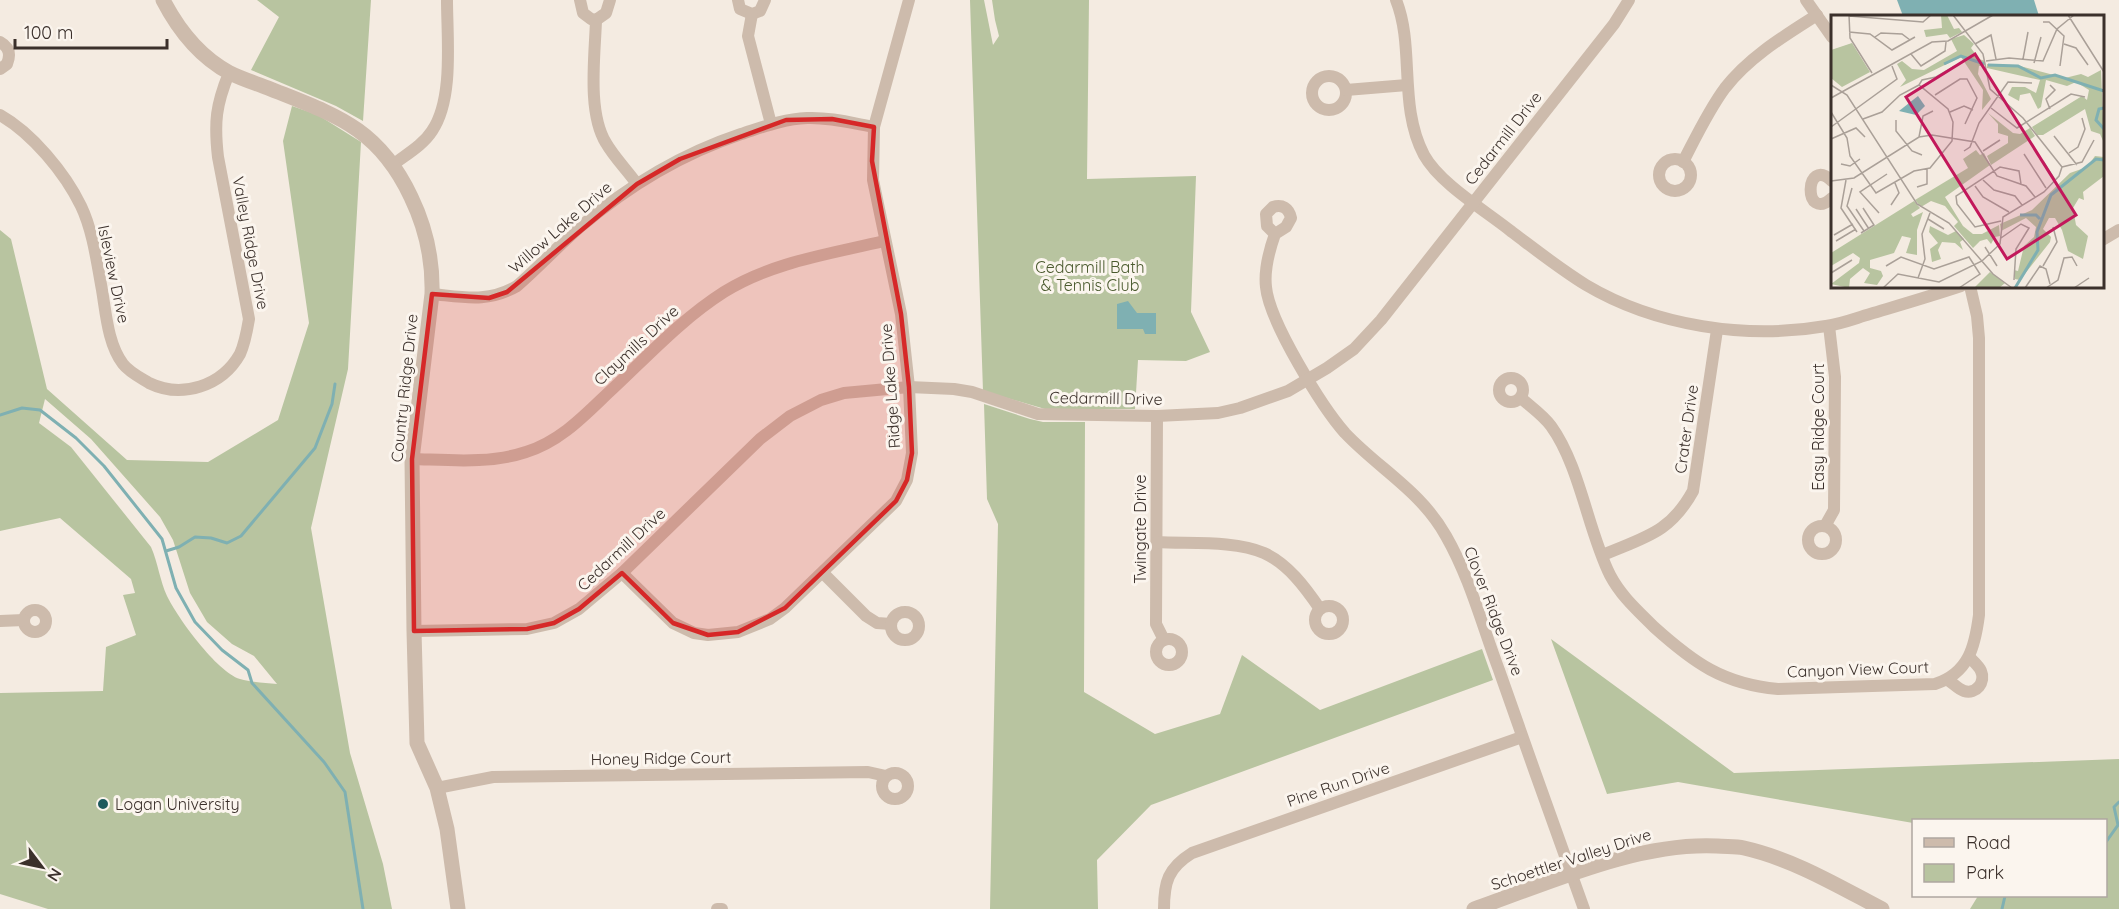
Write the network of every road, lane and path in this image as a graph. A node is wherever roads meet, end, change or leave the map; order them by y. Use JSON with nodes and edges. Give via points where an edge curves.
{"nodes":[{"id":1,"x":163,"y":0,"type":"edge"},
{"id":2,"x":447,"y":0,"type":"edge"},
{"id":3,"x":580,"y":0,"type":"edge"},
{"id":4,"x":610,"y":0,"type":"edge"},
{"id":5,"x":738,"y":0,"type":"edge"},
{"id":6,"x":765,"y":0,"type":"edge"},
{"id":7,"x":909,"y":0,"type":"edge"},
{"id":8,"x":1396,"y":0,"type":"edge"},
{"id":9,"x":1629,"y":0,"type":"edge"},
{"id":10,"x":1806,"y":0,"type":"edge"},
{"id":11,"x":752,"y":14,"type":"junction"},
{"id":12,"x":1817,"y":15,"type":"junction"},
{"id":13,"x":596,"y":20,"type":"junction"},
{"id":14,"x":1831,"y":34,"type":"edge"},
{"id":15,"x":0,"y":42,"type":"edge"},
{"id":16,"x":0,"y":69,"type":"edge"},
{"id":17,"x":230,"y":73,"type":"junction"},
{"id":18,"x":1407,"y":86,"type":"junction"},
{"id":19,"x":1346,"y":90,"type":"dead end"},
{"id":20,"x":0,"y":115,"type":"edge"},
{"id":21,"x":771,"y":124,"type":"junction"},
{"id":22,"x":874,"y":127,"type":"junction"},
{"id":23,"x":1683,"y":162,"type":"dead end"},
{"id":24,"x":394,"y":164,"type":"junction"},
{"id":25,"x":1831,"y":178,"type":"edge"},
{"id":26,"x":637,"y":184,"type":"junction"},
{"id":27,"x":1831,"y":200,"type":"edge"},
{"id":28,"x":1474,"y":202,"type":"junction"},
{"id":29,"x":2119,"y":230,"type":"edge"},
{"id":30,"x":1275,"y":234,"type":"dead end"},
{"id":31,"x":2104,"y":239,"type":"edge"},
{"id":32,"x":885,"y":241,"type":"junction"},
{"id":33,"x":1954,"y":288,"type":"edge"},
{"id":34,"x":1970,"y":288,"type":"edge"},
{"id":35,"x":432,"y":294,"type":"junction"},
{"id":36,"x":1829,"y":326,"type":"junction"},
{"id":37,"x":1717,"y":330,"type":"junction"},
{"id":38,"x":1308,"y":379,"type":"junction"},
{"id":39,"x":909,"y":387,"type":"junction"},
{"id":40,"x":187,"y":390,"type":"joint"},
{"id":41,"x":1521,"y":398,"type":"dead end"},
{"id":42,"x":1157,"y":416,"type":"junction"},
{"id":43,"x":412,"y":459,"type":"junction"},
{"id":44,"x":1825,"y":526,"type":"dead end"},
{"id":45,"x":1157,"y":542,"type":"junction"},
{"id":46,"x":1603,"y":555,"type":"junction"},
{"id":47,"x":621,"y":573,"type":"junction"},
{"id":48,"x":823,"y":573,"type":"junction"},
{"id":49,"x":1320,"y":609,"type":"dead end"},
{"id":50,"x":0,"y":621,"type":"edge"},
{"id":51,"x":24,"y":621,"type":"dead end"},
{"id":52,"x":891,"y":624,"type":"dead end"},
{"id":53,"x":414,"y":631,"type":"junction"},
{"id":54,"x":1164,"y":640,"type":"dead end"},
{"id":55,"x":1969,"y":657,"type":"junction"},
{"id":56,"x":1948,"y":680,"type":"junction"},
{"id":57,"x":1522,"y":737,"type":"junction"},
{"id":58,"x":886,"y":776,"type":"dead end"},
{"id":59,"x":436,"y":788,"type":"junction"},
{"id":60,"x":1572,"y":875,"type":"junction"},
{"id":61,"x":458,"y":909,"type":"edge"},
{"id":62,"x":717,"y":909,"type":"edge"},
{"id":63,"x":722,"y":909,"type":"edge"},
{"id":64,"x":1164,"y":909,"type":"edge"},
{"id":65,"x":1474,"y":909,"type":"edge"},
{"id":66,"x":1584,"y":909,"type":"edge"},
{"id":67,"x":1882,"y":909,"type":"edge"}],
"edges":[{"from":1,"to":17,"type":"street","name":"Country Ridge Drive","via":[[190,41]]},
{"from":2,"to":24,"type":"street","via":[[447,93],[443,110],[425,140]]},
{"from":3,"to":13,"type":"street","via":[[583,13]]},
{"from":4,"to":13,"type":"street","via":[[606,13]]},
{"from":5,"to":11,"type":"street","via":[[740,9]]},
{"from":6,"to":11,"type":"street","via":[[760,11]]},
{"from":7,"to":22,"type":"street","name":"Ridge Lake Drive"},
{"from":8,"to":18,"type":"street","via":[[1402,20]]},
{"from":9,"to":28,"type":"street","name":"Cedarmill Drive"},
{"from":10,"to":12,"type":"street"},
{"from":11,"to":21,"type":"street","via":[[748,36]]},
{"from":12,"to":14,"type":"street"},
{"from":12,"to":23,"type":"street","via":[[1740,71],[1724,89]]},
{"from":13,"to":26,"type":"street","via":[[595,83],[600,131]]},
{"from":15,"to":16,"type":"street","via":[[9,53],[7,64]]},
{"from":17,"to":24,"type":"street","name":"Country Ridge Drive","via":[[344,120]]},
{"from":17,"to":40,"type":"street","name":"Valley Ridge Drive","via":[[216,110],[215,132],[249,319],[247,335],[240,354],[217,380]]},
{"from":18,"to":19,"type":"street"},
{"from":18,"to":28,"type":"street","via":[[1415,135],[1425,156],[1438,174]]},
{"from":20,"to":40,"type":"street","name":"Isleview Drive","via":[[14,123],[48,158],[82,207],[113,346],[124,365],[159,387]]},
{"from":21,"to":22,"type":"street","name":"Willow Lake Drive","via":[[809,117]]},
{"from":21,"to":26,"type":"street","name":"Willow Lake Drive","via":[[680,159]]},
{"from":22,"to":32,"type":"street","name":"Ridge Lake Drive","via":[[873,180]]},
{"from":24,"to":35,"type":"street","name":"Country Ridge Drive","via":[[426,237],[433,270]]},
{"from":25,"to":27,"type":"street","via":[[1817,177],[1809,191],[1819,203]]},
{"from":26,"to":35,"type":"street","name":"Willow Lake Drive","via":[[586,222],[507,292],[489,298]]},
{"from":28,"to":37,"type":"street","via":[[1555,265],[1614,300]]},
{"from":28,"to":38,"type":"street","name":"Cedarmill Drive","via":[[1354,349]]},
{"from":29,"to":31,"type":"street"},
{"from":30,"to":38,"type":"street","name":"Clover Ridge Drive","via":[[1265,271],[1268,300]]},
{"from":32,"to":39,"type":"street","name":"Ridge Lake Drive","via":[[901,314]]},
{"from":32,"to":43,"type":"street","name":"Claymills Drive","via":[[778,267],[726,291],[673,331],[567,431],[546,444],[526,452],[480,460]]},
{"from":33,"to":36,"type":"street"},
{"from":34,"to":55,"type":"street","name":"Canyon View Court","via":[[1979,338],[1979,615]]},
{"from":35,"to":43,"type":"street","name":"Country Ridge Drive"},
{"from":36,"to":37,"type":"street","via":[[1763,332]]},
{"from":36,"to":44,"type":"street","name":"Easy Ridge Court","via":[[1835,377],[1834,510]]},
{"from":37,"to":46,"type":"street","name":"Crater Drive","via":[[1693,491],[1664,528]]},
{"from":38,"to":42,"type":"street","name":"Cedarmill Drive","via":[[1288,391],[1239,408]]},
{"from":38,"to":57,"type":"street","name":"Clover Ridge Drive","via":[[1345,432],[1415,494],[1446,535],[1471,588]]},
{"from":39,"to":42,"type":"street","name":"Cedarmill Drive","via":[[972,392],[1038,414]]},
{"from":39,"to":47,"type":"street","name":"Cedarmill Drive","via":[[844,393],[790,416]]},
{"from":39,"to":48,"type":"street","name":"Ridge Lake Drive","via":[[912,453],[907,480],[896,501]]},
{"from":41,"to":46,"type":"street","name":"Canyon View Court","via":[[1558,437]]},
{"from":42,"to":45,"type":"street","name":"Twingate Drive"},
{"from":43,"to":53,"type":"street","name":"Country Ridge Drive"},
{"from":45,"to":49,"type":"street","via":[[1222,545],[1263,552],[1295,576]]},
{"from":45,"to":54,"type":"street","name":"Twingate Drive","via":[[1156,624]]},
{"from":46,"to":56,"type":"street","name":"Canyon View Court","via":[[1623,597],[1680,650],[1727,679],[1778,689],[1915,686]]},
{"from":47,"to":48,"type":"street","name":"Ridge Lake Drive","via":[[673,623],[708,635],[738,632],[770,619]]},
{"from":47,"to":53,"type":"street","name":"Cedarmill Drive","via":[[579,609],[554,622],[527,629]]},
{"from":48,"to":52,"type":"street","via":[[866,616],[878,623]]},
{"from":50,"to":51,"type":"street"},
{"from":53,"to":59,"type":"street","name":"Country Ridge Drive","via":[[417,743]]},
{"from":55,"to":56,"type":"street","name":"Canyon View Court"},
{"from":55,"to":56,"type":"street","via":[[1982,673],[1979,687],[1964,691]]},
{"from":57,"to":60,"type":"street","name":"Clover Ridge Drive"},
{"from":57,"to":64,"type":"street","name":"Pine Run Drive","via":[[1191,853],[1170,872]]},
{"from":58,"to":59,"type":"street","name":"Honey Ridge Court","via":[[868,772],[493,777]]},
{"from":59,"to":61,"type":"street","name":"Country Ridge Drive","via":[[447,829]]},
{"from":60,"to":65,"type":"street","name":"Schoettler Valley Drive"},
{"from":60,"to":66,"type":"street","name":"Clover Ridge Drive"},
{"from":60,"to":67,"type":"street","name":"Schoettler Valley Drive","via":[[1661,848],[1742,848],[1782,859]]},
{"from":62,"to":63,"type":"street"}]}
